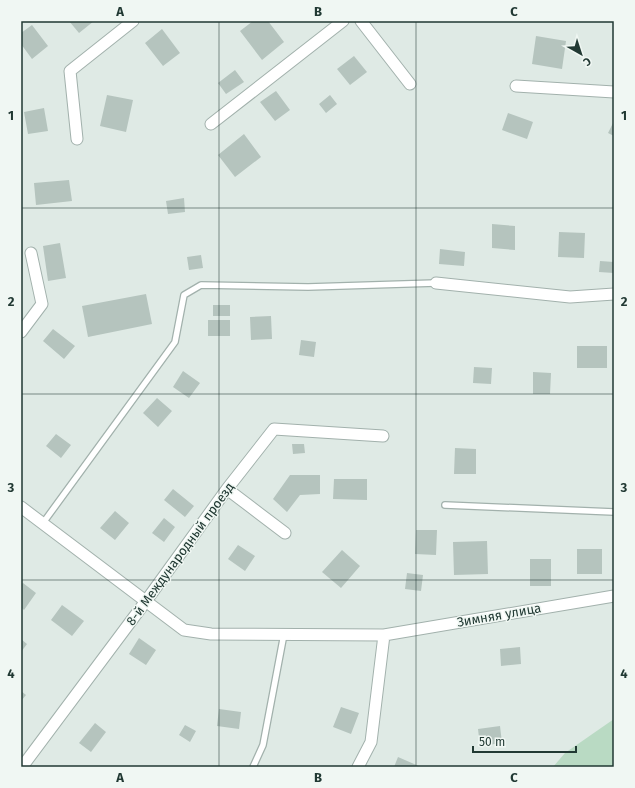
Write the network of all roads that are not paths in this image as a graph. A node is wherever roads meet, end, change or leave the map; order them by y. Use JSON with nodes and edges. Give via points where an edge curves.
{"nodes":[{"id":1,"x":133,"y":21,"type":"edge"},
{"id":2,"x":343,"y":21,"type":"edge"},
{"id":3,"x":361,"y":21,"type":"edge"},
{"id":4,"x":410,"y":84,"type":"dead end"},
{"id":5,"x":516,"y":86,"type":"dead end"},
{"id":6,"x":614,"y":92,"type":"edge"},
{"id":7,"x":211,"y":124,"type":"dead end"},
{"id":8,"x":77,"y":139,"type":"dead end"},
{"id":9,"x":31,"y":253,"type":"dead end"},
{"id":10,"x":436,"y":283,"type":"joint"},
{"id":11,"x":614,"y":294,"type":"edge"},
{"id":12,"x":21,"y":332,"type":"edge"},
{"id":13,"x":383,"y":436,"type":"dead end"},
{"id":14,"x":227,"y":488,"type":"junction"},
{"id":15,"x":444,"y":505,"type":"dead end"},
{"id":16,"x":21,"y":507,"type":"edge"},
{"id":17,"x":614,"y":512,"type":"edge"},
{"id":18,"x":43,"y":523,"type":"junction"},
{"id":19,"x":285,"y":533,"type":"dead end"},
{"id":20,"x":614,"y":596,"type":"edge"},
{"id":21,"x":146,"y":601,"type":"junction"},
{"id":22,"x":284,"y":634,"type":"junction"},
{"id":23,"x":384,"y":635,"type":"junction"},
{"id":24,"x":22,"y":767,"type":"edge"},
{"id":25,"x":253,"y":767,"type":"edge"},
{"id":26,"x":358,"y":767,"type":"edge"}],
"edges":[{"from":1,"to":8,"type":"street","via":[[70,71]]},
{"from":2,"to":7,"type":"street"},
{"from":3,"to":4,"type":"street"},
{"from":5,"to":6,"type":"street"},
{"from":9,"to":12,"type":"street","via":[[42,304]]},
{"from":10,"to":11,"type":"street","via":[[570,297]]},
{"from":10,"to":18,"type":"lane","via":[[308,287],[201,285],[184,295],[175,342]]},
{"from":13,"to":14,"type":"street","name":"8-й Международный проезд","via":[[274,429]]},
{"from":14,"to":19,"type":"street"},
{"from":14,"to":21,"type":"street","name":"8-й Международный проезд"},
{"from":15,"to":17,"type":"lane"},
{"from":16,"to":18,"type":"street","name":"Зимняя улица"},
{"from":18,"to":21,"type":"street","name":"Зимняя улица"},
{"from":20,"to":23,"type":"street","name":"Зимняя улица"},
{"from":21,"to":22,"type":"street","name":"Зимняя улица","via":[[184,630],[211,634]]},
{"from":21,"to":24,"type":"street","name":"8-й Международный проезд"},
{"from":22,"to":23,"type":"street","name":"Зимняя улица"},
{"from":22,"to":25,"type":"lane","via":[[263,744]]},
{"from":23,"to":26,"type":"street","via":[[371,742]]}]}
